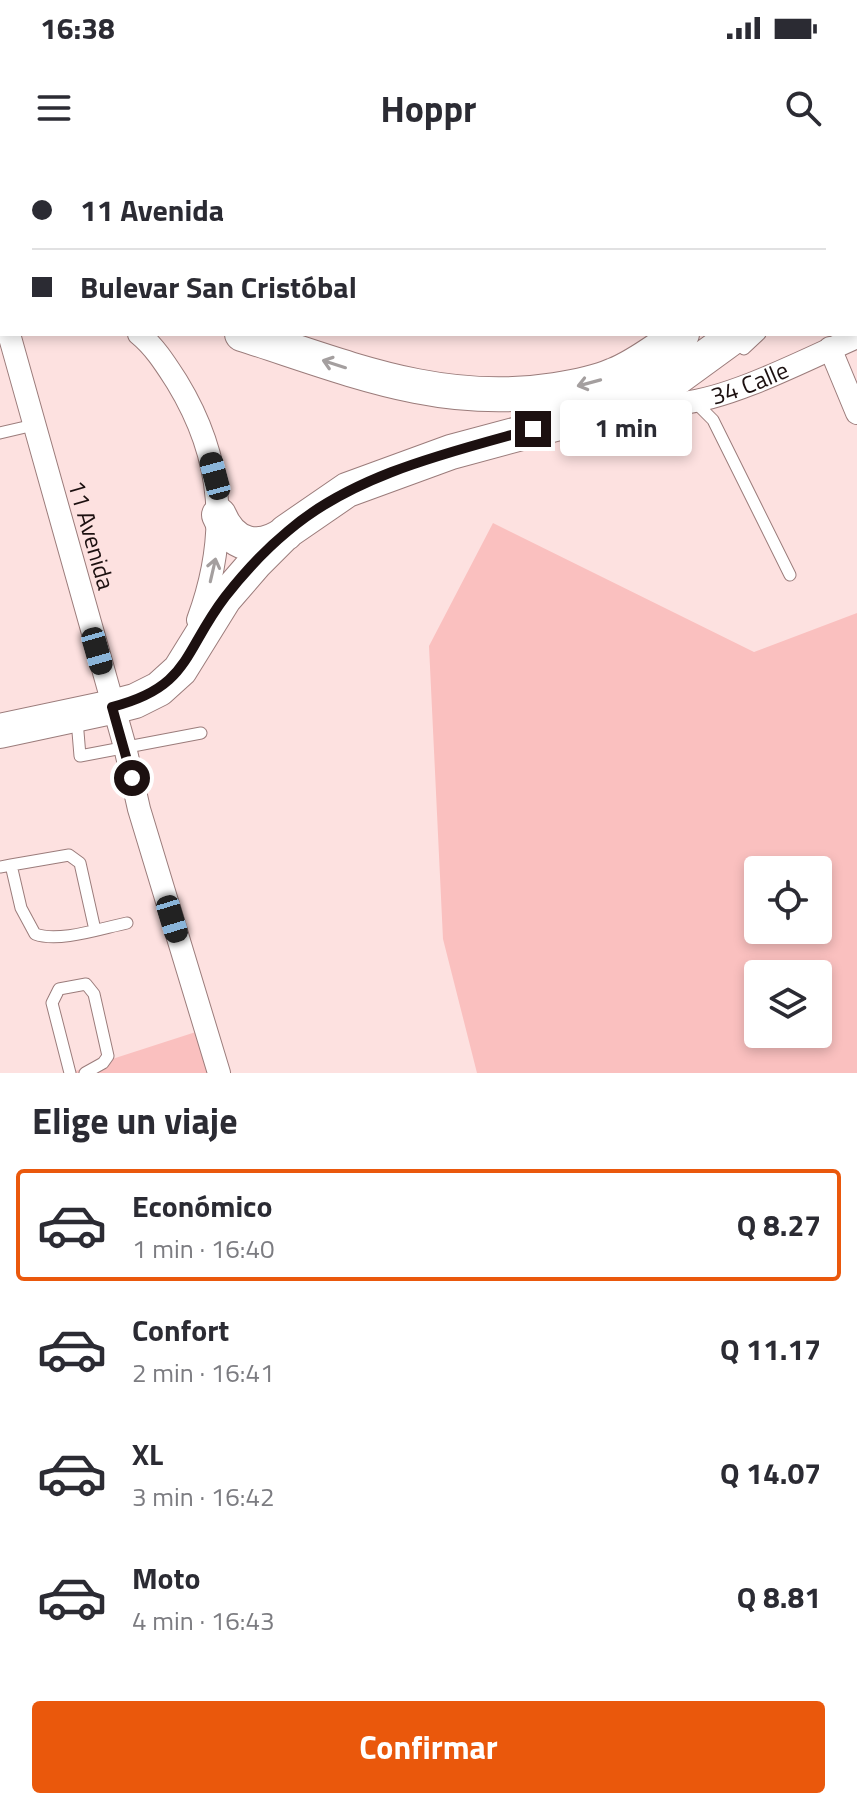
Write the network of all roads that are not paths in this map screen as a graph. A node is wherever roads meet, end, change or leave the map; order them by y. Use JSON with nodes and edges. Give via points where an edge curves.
{"nodes":[{"id":1,"x":10,"y":336,"type":"edge"},
{"id":2,"x":141,"y":336,"type":"edge"},
{"id":3,"x":248,"y":336,"type":"edge"},
{"id":4,"x":755,"y":336,"type":"edge"},
{"id":5,"x":857,"y":337,"type":"edge"},
{"id":6,"x":663,"y":342,"type":"edge"},
{"id":7,"x":735,"y":345,"type":"edge"},
{"id":8,"x":830,"y":348,"type":"junction"},
{"id":9,"x":693,"y":391,"type":"junction"},
{"id":10,"x":650,"y":401,"type":"junction"},
{"id":11,"x":857,"y":413,"type":"edge"},
{"id":12,"x":34,"y":425,"type":"junction"},
{"id":13,"x":0,"y":433,"type":"edge"},
{"id":14,"x":219,"y":515,"type":"junction"},
{"id":15,"x":286,"y":532,"type":"junction"},
{"id":16,"x":790,"y":575,"type":"dead end"},
{"id":17,"x":180,"y":670,"type":"junction"},
{"id":18,"x":112,"y":707,"type":"junction"},
{"id":19,"x":71,"y":716,"type":"junction"},
{"id":20,"x":0,"y":719,"type":"edge"},
{"id":21,"x":0,"y":731,"type":"edge"},
{"id":22,"x":201,"y":733,"type":"dead end"},
{"id":23,"x":125,"y":747,"type":"junction"},
{"id":24,"x":5,"y":866,"type":"edge"},
{"id":25,"x":127,"y":923,"type":"dead end"},
{"id":26,"x":95,"y":930,"type":"junction"},
{"id":27,"x":70,"y":1073,"type":"edge"},
{"id":28,"x":85,"y":1073,"type":"edge"},
{"id":29,"x":219,"y":1073,"type":"edge"}],
"edges":[{"from":1,"to":12,"type":"street","name":"11 Avenida"},
{"from":2,"to":14,"type":"street","via":[[191,404],[215,476]]},
{"from":6,"to":3,"type":"main road","one_way":true,"via":[[617,375],[582,386],[493,396],[399,385]]},
{"from":4,"to":7,"type":"lane"},
{"from":5,"to":8,"type":"street","name":"34 Calle"},
{"from":7,"to":10,"type":"main road","via":[[678,377]]},
{"from":8,"to":9,"type":"street","name":"34 Calle","via":[[754,382]]},
{"from":8,"to":11,"type":"street"},
{"from":9,"to":10,"type":"street","name":"34 Calle"},
{"from":9,"to":16,"type":"lane","via":[[713,420]]},
{"from":10,"to":15,"type":"main road","via":[[451,452],[347,490]]},
{"from":12,"to":13,"type":"lane"},
{"from":12,"to":18,"type":"street","name":"11 Avenida"},
{"from":14,"to":15,"type":"main road","via":[[224,528],[247,545],[275,541]]},
{"from":17,"to":14,"type":"street","one_way":true,"via":[[207,597]]},
{"from":15,"to":17,"type":"main road","via":[[224,599]]},
{"from":17,"to":18,"type":"main road","via":[[159,689]]},
{"from":18,"to":19,"type":"main road"},
{"from":18,"to":23,"type":"street","name":"11 Avenida"},
{"from":19,"to":20,"type":"main road"},
{"from":19,"to":21,"type":"main road"},
{"from":19,"to":23,"type":"lane","via":[[80,756]]},
{"from":22,"to":23,"type":"lane"},
{"from":23,"to":29,"type":"street","name":"11 Avenida"},
{"from":24,"to":26,"type":"lane","via":[[35,934],[45,938]]},
{"from":24,"to":26,"type":"lane","via":[[69,855],[80,863]]},
{"from":25,"to":26,"type":"lane"},
{"from":27,"to":28,"type":"lane","via":[[52,1003],[59,989],[86,984],[94,994],[108,1056]]}]}
